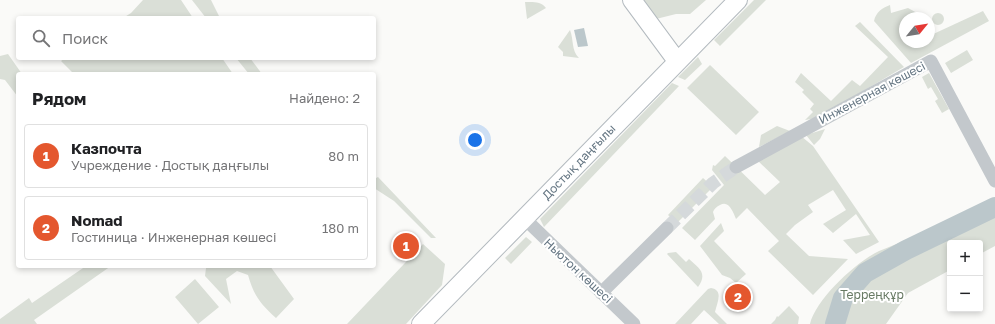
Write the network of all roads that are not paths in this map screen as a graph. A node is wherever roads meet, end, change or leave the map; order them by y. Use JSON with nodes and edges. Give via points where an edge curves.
{"nodes":[{"id":1,"x":632,"y":0,"type":"edge"},
{"id":2,"x":738,"y":0,"type":"edge"},
{"id":3,"x":677,"y":61,"type":"junction"},
{"id":4,"x":736,"y":167,"type":"tunnel mouth"},
{"id":5,"x":995,"y":181,"type":"edge"},
{"id":6,"x":524,"y":218,"type":"junction"},
{"id":7,"x":667,"y":228,"type":"tunnel mouth"},
{"id":8,"x":601,"y":293,"type":"junction"},
{"id":9,"x":421,"y":324,"type":"edge"},
{"id":10,"x":634,"y":324,"type":"edge"}],
"edges":[{"from":1,"to":3,"type":"main road"},
{"from":2,"to":3,"type":"main road","name":"Достық даңғылы"},
{"from":3,"to":6,"type":"main road","name":"Достық даңғылы"},
{"from":4,"to":5,"type":"street","name":"Инженерная көшесі","via":[[931,61]]},
{"from":6,"to":8,"type":"street","name":"Ньютон көшесі"},
{"from":6,"to":9,"type":"main road","name":"Достық даңғылы"},
{"from":7,"to":8,"type":"street"},
{"from":8,"to":10,"type":"street","name":"Ньютон көшесі"}]}
